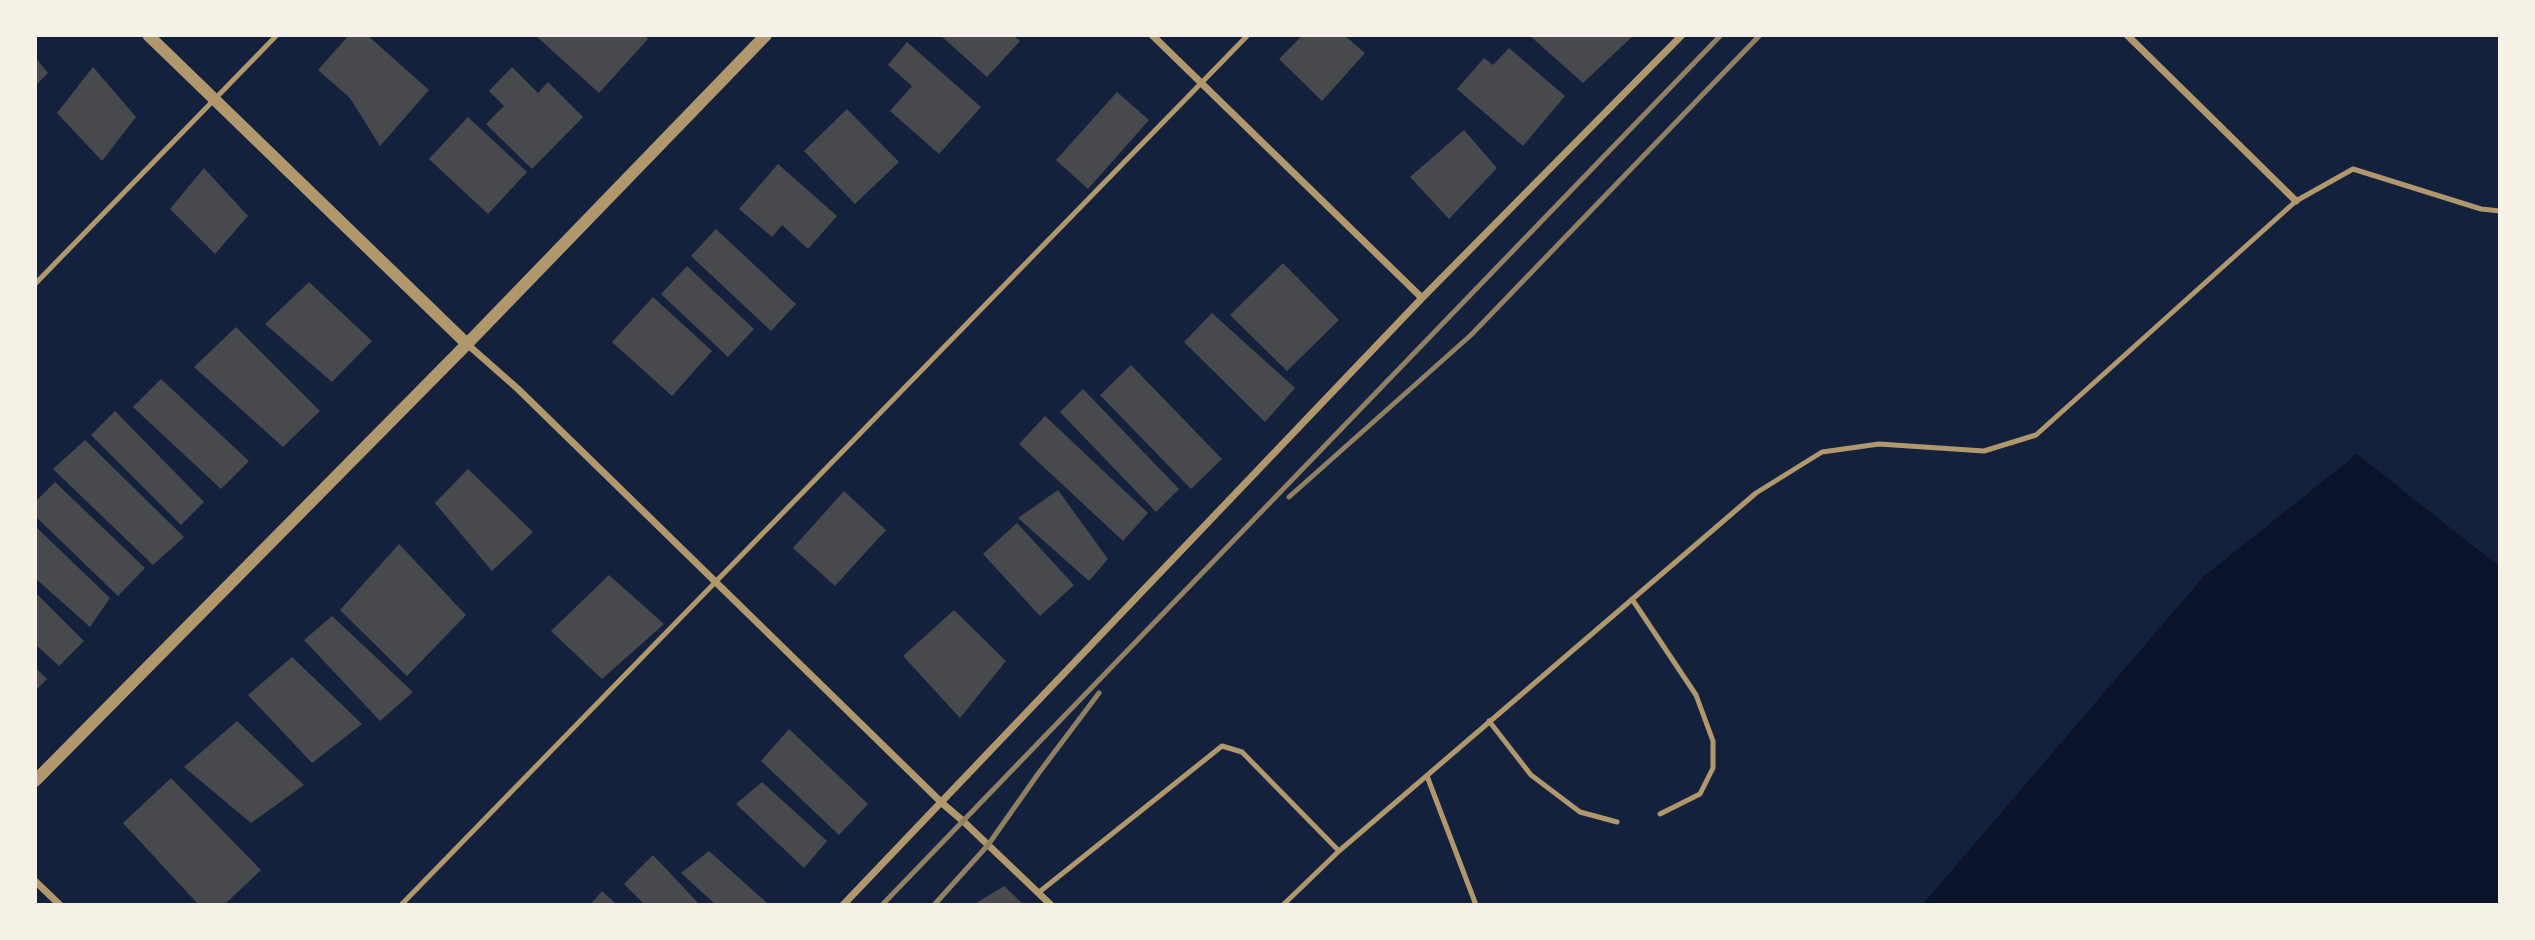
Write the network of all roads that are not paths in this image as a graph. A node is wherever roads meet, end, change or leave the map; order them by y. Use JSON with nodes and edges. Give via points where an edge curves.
{"nodes":[{"id":1,"x":148,"y":35,"type":"edge"},
{"id":2,"x":277,"y":35,"type":"edge"},
{"id":3,"x":766,"y":35,"type":"edge"},
{"id":4,"x":1152,"y":35,"type":"edge"},
{"id":5,"x":1248,"y":35,"type":"edge"},
{"id":6,"x":1682,"y":35,"type":"edge"},
{"id":7,"x":2127,"y":35,"type":"edge"},
{"id":8,"x":1200,"y":84,"type":"junction"},
{"id":9,"x":215,"y":100,"type":"junction"},
{"id":10,"x":2296,"y":201,"type":"junction"},
{"id":11,"x":2500,"y":211,"type":"edge"},
{"id":12,"x":35,"y":284,"type":"edge"},
{"id":13,"x":1422,"y":298,"type":"junction"},
{"id":14,"x":467,"y":344,"type":"junction"},
{"id":15,"x":714,"y":582,"type":"junction"},
{"id":16,"x":1632,"y":599,"type":"junction"},
{"id":17,"x":1489,"y":721,"type":"junction"},
{"id":18,"x":1427,"y":776,"type":"junction"},
{"id":19,"x":35,"y":781,"type":"edge"},
{"id":20,"x":942,"y":803,"type":"junction"},
{"id":21,"x":1660,"y":814,"type":"dead end"},
{"id":22,"x":1617,"y":822,"type":"dead end"},
{"id":23,"x":1339,"y":851,"type":"junction"},
{"id":24,"x":35,"y":881,"type":"edge"},
{"id":25,"x":1038,"y":893,"type":"junction"},
{"id":26,"x":60,"y":905,"type":"edge"},
{"id":27,"x":401,"y":905,"type":"edge"},
{"id":28,"x":843,"y":905,"type":"edge"},
{"id":29,"x":1051,"y":905,"type":"edge"},
{"id":30,"x":1283,"y":905,"type":"edge"},
{"id":31,"x":1476,"y":905,"type":"edge"}],
"edges":[{"from":1,"to":9,"type":"street"},
{"from":2,"to":9,"type":"lane"},
{"from":3,"to":14,"type":"street"},
{"from":4,"to":8,"type":"street"},
{"from":5,"to":8,"type":"lane"},
{"from":6,"to":13,"type":"street"},
{"from":7,"to":10,"type":"street"},
{"from":8,"to":13,"type":"street"},
{"from":8,"to":15,"type":"lane"},
{"from":9,"to":12,"type":"lane"},
{"from":9,"to":14,"type":"street"},
{"from":10,"to":11,"type":"lane","via":[[2353,169]]},
{"from":10,"to":16,"type":"lane","via":[[2036,435],[1984,452],[1879,444],[1822,452],[1756,493]]},
{"from":13,"to":20,"type":"street"},
{"from":14,"to":15,"type":"street"},
{"from":14,"to":19,"type":"street"},
{"from":15,"to":20,"type":"street"},
{"from":15,"to":27,"type":"lane"},
{"from":16,"to":17,"type":"lane"},
{"from":16,"to":21,"type":"lane","via":[[1696,695],[1713,741],[1713,768],[1700,794]]},
{"from":17,"to":18,"type":"lane"},
{"from":17,"to":22,"type":"lane","via":[[1531,775],[1580,812]]},
{"from":18,"to":23,"type":"lane"},
{"from":18,"to":31,"type":"lane"},
{"from":20,"to":25,"type":"street"},
{"from":20,"to":28,"type":"street"},
{"from":23,"to":25,"type":"lane","via":[[1242,752],[1222,746]]},
{"from":23,"to":30,"type":"lane"},
{"from":24,"to":26,"type":"street"},
{"from":25,"to":29,"type":"street"}]}
